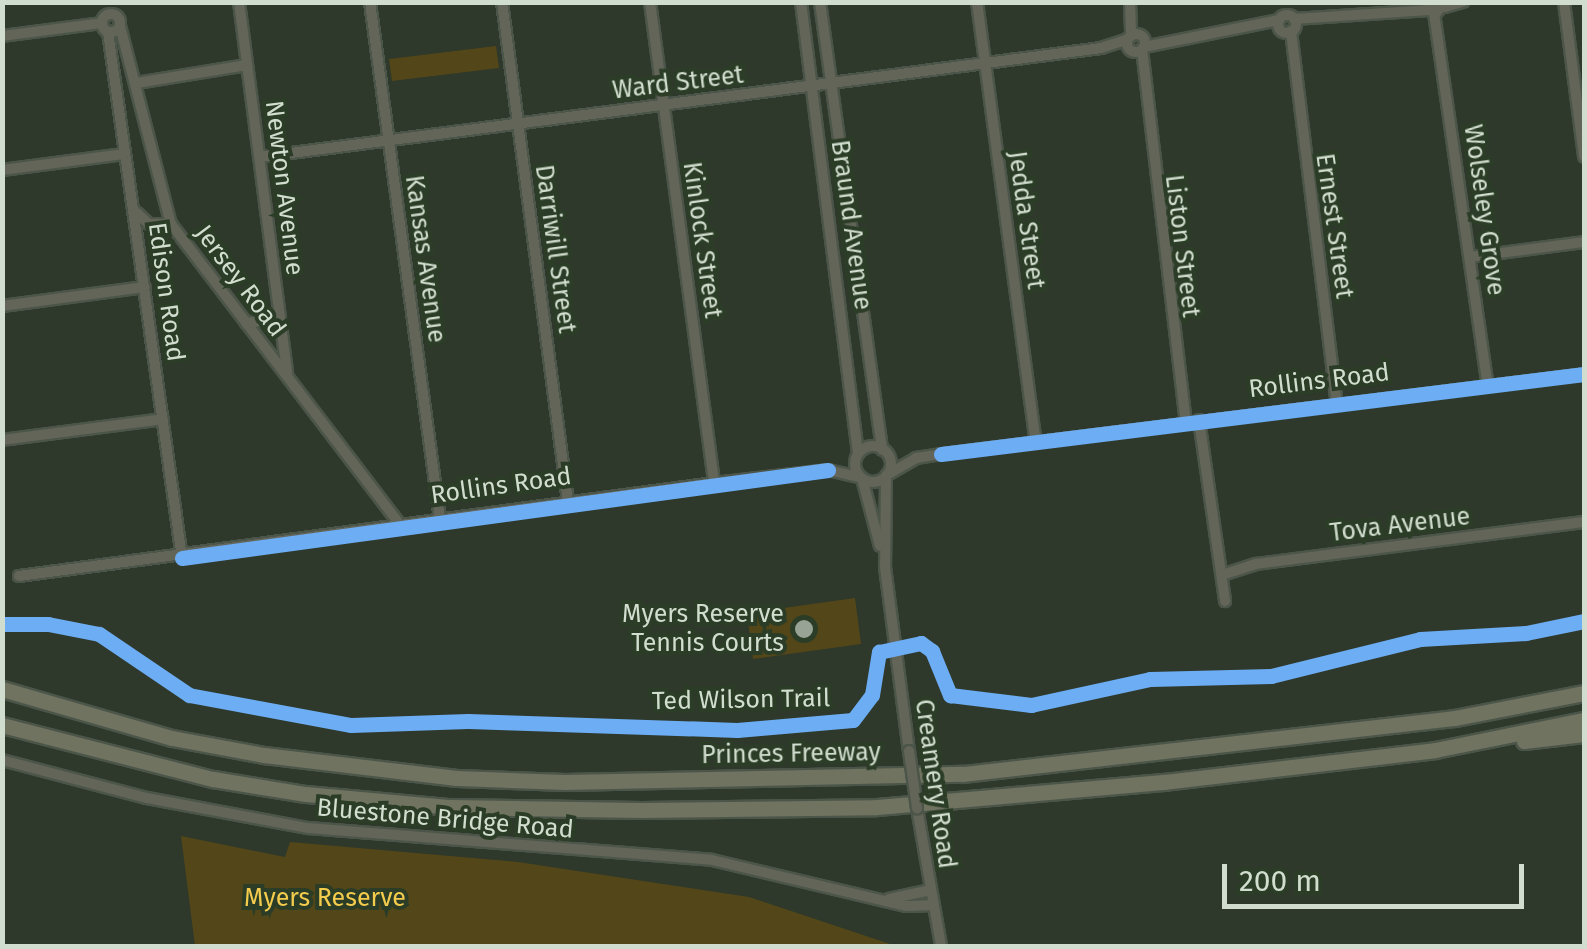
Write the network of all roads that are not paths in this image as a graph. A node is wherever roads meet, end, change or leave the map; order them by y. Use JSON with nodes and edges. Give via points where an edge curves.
{"nodes":[{"id":1,"x":239,"y":2,"type":"edge"},
{"id":2,"x":370,"y":2,"type":"edge"},
{"id":3,"x":502,"y":2,"type":"edge"},
{"id":4,"x":650,"y":2,"type":"edge"},
{"id":5,"x":801,"y":2,"type":"edge"},
{"id":6,"x":820,"y":2,"type":"edge"},
{"id":7,"x":977,"y":2,"type":"edge"},
{"id":8,"x":1284,"y":2,"type":"edge"},
{"id":9,"x":1464,"y":2,"type":"edge"},
{"id":10,"x":1564,"y":2,"type":"edge"},
{"id":11,"x":1130,"y":6,"type":"edge"},
{"id":12,"x":1436,"y":7,"type":"edge"},
{"id":13,"x":110,"y":20,"type":"edge"},
{"id":14,"x":1287,"y":24,"type":"junction"},
{"id":15,"x":2,"y":36,"type":"edge"},
{"id":16,"x":1136,"y":43,"type":"junction"},
{"id":17,"x":985,"y":63,"type":"junction"},
{"id":18,"x":248,"y":65,"type":"junction"},
{"id":19,"x":137,"y":83,"type":"junction"},
{"id":20,"x":831,"y":83,"type":"junction"},
{"id":21,"x":812,"y":86,"type":"junction"},
{"id":22,"x":663,"y":104,"type":"junction"},
{"id":23,"x":518,"y":124,"type":"junction"},
{"id":24,"x":389,"y":140,"type":"junction"},
{"id":25,"x":124,"y":154,"type":"junction"},
{"id":26,"x":260,"y":157,"type":"junction"},
{"id":27,"x":1584,"y":157,"type":"edge"},
{"id":28,"x":2,"y":170,"type":"edge"},
{"id":29,"x":134,"y":208,"type":"junction"},
{"id":30,"x":162,"y":221,"type":"junction"},
{"id":31,"x":139,"y":241,"type":"junction"},
{"id":32,"x":1584,"y":242,"type":"edge"},
{"id":33,"x":1470,"y":257,"type":"junction"},
{"id":34,"x":146,"y":286,"type":"junction"},
{"id":35,"x":2,"y":306,"type":"edge"},
{"id":36,"x":280,"y":318,"type":"junction"},
{"id":37,"x":246,"y":323,"type":"junction"},
{"id":38,"x":1584,"y":374,"type":"edge"},
{"id":39,"x":288,"y":378,"type":"junction"},
{"id":40,"x":1488,"y":386,"type":"junction"},
{"id":41,"x":1337,"y":404,"type":"junction"},
{"id":42,"x":163,"y":419,"type":"junction"},
{"id":43,"x":1200,"y":420,"type":"junction"},
{"id":44,"x":1186,"y":422,"type":"junction"},
{"id":45,"x":2,"y":440,"type":"edge"},
{"id":46,"x":1036,"y":442,"type":"junction"},
{"id":47,"x":883,"y":451,"type":"junction"},
{"id":48,"x":858,"y":454,"type":"junction"},
{"id":49,"x":916,"y":458,"type":"junction"},
{"id":50,"x":828,"y":470,"type":"junction"},
{"id":51,"x":886,"y":476,"type":"junction"},
{"id":52,"x":861,"y":478,"type":"junction"},
{"id":53,"x":714,"y":483,"type":"junction"},
{"id":54,"x":568,"y":502,"type":"junction"},
{"id":55,"x":440,"y":520,"type":"junction"},
{"id":56,"x":1584,"y":522,"type":"edge"},
{"id":57,"x":401,"y":526,"type":"junction"},
{"id":58,"x":182,"y":558,"type":"junction"},
{"id":59,"x":886,"y":567,"type":"junction"},
{"id":60,"x":1222,"y":574,"type":"junction"},
{"id":61,"x":19,"y":576,"type":"dead end"},
{"id":62,"x":1225,"y":601,"type":"dead end"},
{"id":63,"x":1584,"y":684,"type":"edge"},
{"id":64,"x":2,"y":689,"type":"edge"},
{"id":65,"x":1584,"y":693,"type":"edge"},
{"id":66,"x":1518,"y":706,"type":"junction"},
{"id":67,"x":1584,"y":720,"type":"edge"},
{"id":68,"x":2,"y":725,"type":"edge"},
{"id":69,"x":1584,"y":734,"type":"edge"},
{"id":70,"x":1435,"y":750,"type":"junction"},
{"id":71,"x":2,"y":760,"type":"edge"},
{"id":72,"x":931,"y":890,"type":"junction"},
{"id":73,"x":888,"y":899,"type":"junction"},
{"id":74,"x":934,"y":906,"type":"junction"},
{"id":75,"x":940,"y":946,"type":"edge"}],
"edges":[{"from":1,"to":18,"type":"street","name":"Newton Avenue"},
{"from":2,"to":24,"type":"street","name":"Kansas Avenue"},
{"from":3,"to":23,"type":"street","name":"Darriwill Street"},
{"from":4,"to":22,"type":"street","name":"Kinlock Street"},
{"from":5,"to":21,"type":"street","name":"Braund Avenue"},
{"from":6,"to":20,"type":"street","name":"Braund Avenue"},
{"from":7,"to":17,"type":"street","name":"Jedda Street"},
{"from":8,"to":14,"type":"street","name":"Ernest Street"},
{"from":9,"to":12,"type":"street","name":"Ward Street"},
{"from":10,"to":27,"type":"street"},
{"from":11,"to":16,"type":"street","name":"Liston Street"},
{"from":12,"to":14,"type":"street","name":"Ward Street"},
{"from":12,"to":33,"type":"street","name":"Wolseley Grove"},
{"from":13,"to":15,"type":"street"},
{"from":13,"to":19,"type":"street","name":"Jersey Road"},
{"from":13,"to":25,"type":"street","name":"Edison Road"},
{"from":14,"to":16,"type":"street","name":"Ward Street"},
{"from":14,"to":41,"type":"street","name":"Ernest Street"},
{"from":16,"to":17,"type":"street","name":"Ward Street"},
{"from":16,"to":44,"type":"street","name":"Liston Street"},
{"from":17,"to":20,"type":"street","name":"Ward Street"},
{"from":17,"to":46,"type":"street","name":"Jedda Street"},
{"from":18,"to":19,"type":"street"},
{"from":18,"to":26,"type":"street","name":"Newton Avenue"},
{"from":19,"to":30,"type":"street","name":"Jersey Road"},
{"from":20,"to":21,"type":"street","name":"Ward Street"},
{"from":20,"to":47,"type":"street","name":"Braund Avenue"},
{"from":21,"to":22,"type":"street","name":"Ward Street"},
{"from":21,"to":48,"type":"street","name":"Braund Avenue"},
{"from":22,"to":23,"type":"street","name":"Ward Street"},
{"from":22,"to":53,"type":"street","name":"Kinlock Street"},
{"from":23,"to":24,"type":"street","name":"Ward Street"},
{"from":23,"to":54,"type":"street","name":"Darriwill Street"},
{"from":24,"to":26,"type":"street","name":"Ward Street"},
{"from":24,"to":55,"type":"street","name":"Kansas Avenue"},
{"from":25,"to":28,"type":"street"},
{"from":25,"to":29,"type":"street","name":"Edison Road"},
{"from":26,"to":36,"type":"street","name":"Newton Avenue"},
{"from":29,"to":30,"type":"street"},
{"from":29,"to":31,"type":"street","name":"Edison Road"},
{"from":30,"to":31,"type":"street"},
{"from":30,"to":37,"type":"street","name":"Jersey Road"},
{"from":31,"to":34,"type":"street","name":"Edison Road"},
{"from":32,"to":33,"type":"street"},
{"from":33,"to":40,"type":"street","name":"Wolseley Grove"},
{"from":34,"to":35,"type":"street"},
{"from":34,"to":42,"type":"street","name":"Edison Road"},
{"from":36,"to":37,"type":"street"},
{"from":36,"to":39,"type":"street","name":"Newton Avenue"},
{"from":37,"to":39,"type":"street","name":"Jersey Road"},
{"from":38,"to":40,"type":"street","name":"Rollins Road"},
{"from":39,"to":57,"type":"street","name":"Jersey Road"},
{"from":40,"to":41,"type":"street","name":"Rollins Road"},
{"from":41,"to":43,"type":"street","name":"Rollins Road"},
{"from":42,"to":45,"type":"street"},
{"from":42,"to":58,"type":"street","name":"Edison Road"},
{"from":43,"to":44,"type":"street","name":"Rollins Road"},
{"from":43,"to":60,"type":"street"},
{"from":44,"to":46,"type":"street","name":"Rollins Road"},
{"from":46,"to":49,"type":"street","name":"Rollins Road"},
{"from":47,"to":48,"type":"street","name":"Rollins Road"},
{"from":47,"to":49,"type":"street","name":"Rollins Road"},
{"from":47,"to":51,"type":"street","name":"Braund Avenue"},
{"from":48,"to":50,"type":"street","name":"Rollins Road"},
{"from":48,"to":52,"type":"street","name":"Braund Avenue"},
{"from":49,"to":51,"type":"street","name":"Rollins Road"},
{"from":50,"to":52,"type":"street","name":"Rollins Road"},
{"from":50,"to":53,"type":"street","name":"Rollins Road"},
{"from":51,"to":52,"type":"street","name":"Rollins Road"},
{"from":51,"to":59,"type":"street","name":"Creamery Road"},
{"from":52,"to":59,"type":"street","name":"Creamery Road"},
{"from":53,"to":54,"type":"street","name":"Rollins Road"},
{"from":54,"to":55,"type":"street","name":"Rollins Road"},
{"from":55,"to":57,"type":"street","name":"Rollins Road"},
{"from":56,"to":60,"type":"street","name":"Tova Avenue","via":[[1256,564]]},
{"from":57,"to":58,"type":"street","name":"Rollins Road"},
{"from":58,"to":61,"type":"street","name":"Rollins Road"},
{"from":59,"to":72,"type":"street","name":"Creamery Road","bridge":true},
{"from":60,"to":62,"type":"street"},
{"from":63,"to":66,"type":"highway"},
{"from":64,"to":66,"type":"highway","name":"Princes Freeway","via":[[154,733],[264,755],[440,776],[565,782],[963,774],[1237,746]]},
{"from":65,"to":66,"type":"highway","name":"Princes Freeway"},
{"from":67,"to":70,"type":"highway"},
{"from":68,"to":70,"type":"highway","via":[[269,788],[390,804],[554,810],[876,807]]},
{"from":69,"to":70,"type":"highway"},
{"from":71,"to":73,"type":"street","name":"Bluestone Bridge Road","via":[[147,798],[308,828],[712,860]]},
{"from":72,"to":73,"type":"street","name":"Bluestone Bridge Road"},
{"from":72,"to":74,"type":"street","name":"Creamery Road"},
{"from":73,"to":74,"type":"street","name":"Bluestone Bridge Road"},
{"from":74,"to":75,"type":"street","name":"Creamery Road"}]}
